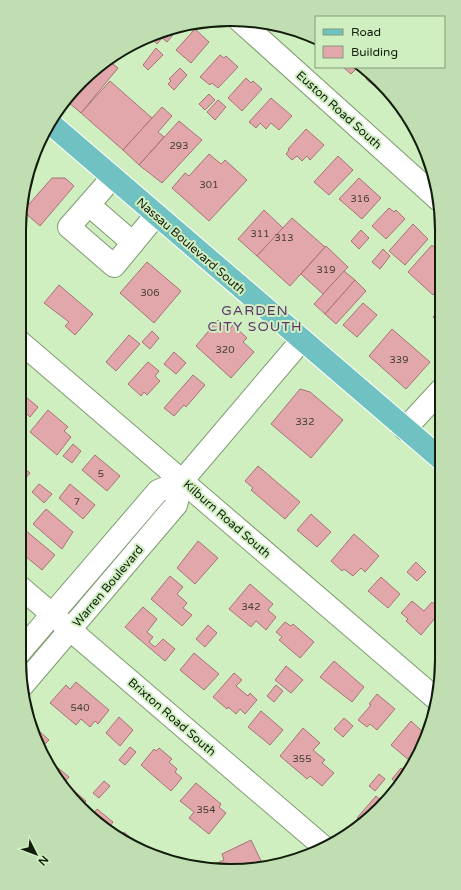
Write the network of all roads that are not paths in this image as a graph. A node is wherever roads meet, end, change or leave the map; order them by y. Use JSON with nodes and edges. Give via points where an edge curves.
{"nodes":[{"id":1,"x":246,"y":26,"type":"edge"},
{"id":2,"x":54,"y":127,"type":"edge"},
{"id":3,"x":112,"y":178,"type":"junction"},
{"id":4,"x":431,"y":193,"type":"edge"},
{"id":5,"x":89,"y":205,"type":"junction"},
{"id":6,"x":156,"y":216,"type":"junction"},
{"id":7,"x":133,"y":243,"type":"junction"},
{"id":8,"x":301,"y":341,"type":"junction"},
{"id":9,"x":26,"y":347,"type":"edge"},
{"id":10,"x":435,"y":396,"type":"edge"},
{"id":11,"x":405,"y":429,"type":"junction"},
{"id":12,"x":435,"y":454,"type":"edge"},
{"id":13,"x":182,"y":481,"type":"junction"},
{"id":14,"x":26,"y":592,"type":"edge"},
{"id":15,"x":52,"y":614,"type":"junction"},
{"id":16,"x":71,"y":630,"type":"junction"},
{"id":17,"x":26,"y":645,"type":"edge"},
{"id":18,"x":27,"y":680,"type":"edge"},
{"id":19,"x":432,"y":695,"type":"edge"},
{"id":20,"x":320,"y":844,"type":"edge"}],
"edges":[{"from":1,"to":4,"type":"street","name":"Euston Road South"},
{"from":2,"to":3,"type":"main road","name":"Nassau Boulevard South"},
{"from":3,"to":5,"type":"street"},
{"from":3,"to":6,"type":"main road","name":"Nassau Boulevard South"},
{"from":5,"to":7,"type":"street"},
{"from":5,"to":7,"type":"street","via":[[70,227],[114,266]]},
{"from":6,"to":7,"type":"street"},
{"from":6,"to":8,"type":"main road","name":"Nassau Boulevard South"},
{"from":8,"to":11,"type":"main road","name":"Nassau Boulevard South"},
{"from":8,"to":13,"type":"street","name":"Warren Boulevard"},
{"from":9,"to":13,"type":"street","name":"Kilburn Road South"},
{"from":10,"to":11,"type":"street"},
{"from":11,"to":12,"type":"main road","name":"Nassau Boulevard South"},
{"from":13,"to":15,"type":"street","name":"Warren Boulevard","via":[[158,491]]},
{"from":13,"to":16,"type":"street","name":"Warren Boulevard","via":[[176,506]]},
{"from":13,"to":19,"type":"street","name":"Kilburn Road South"},
{"from":14,"to":15,"type":"street","name":"Brixton Road South"},
{"from":15,"to":16,"type":"street","name":"Brixton Road South"},
{"from":15,"to":17,"type":"street","name":"Warren Boulevard"},
{"from":16,"to":18,"type":"street","name":"Warren Boulevard"},
{"from":16,"to":20,"type":"street","name":"Brixton Road South"}]}
